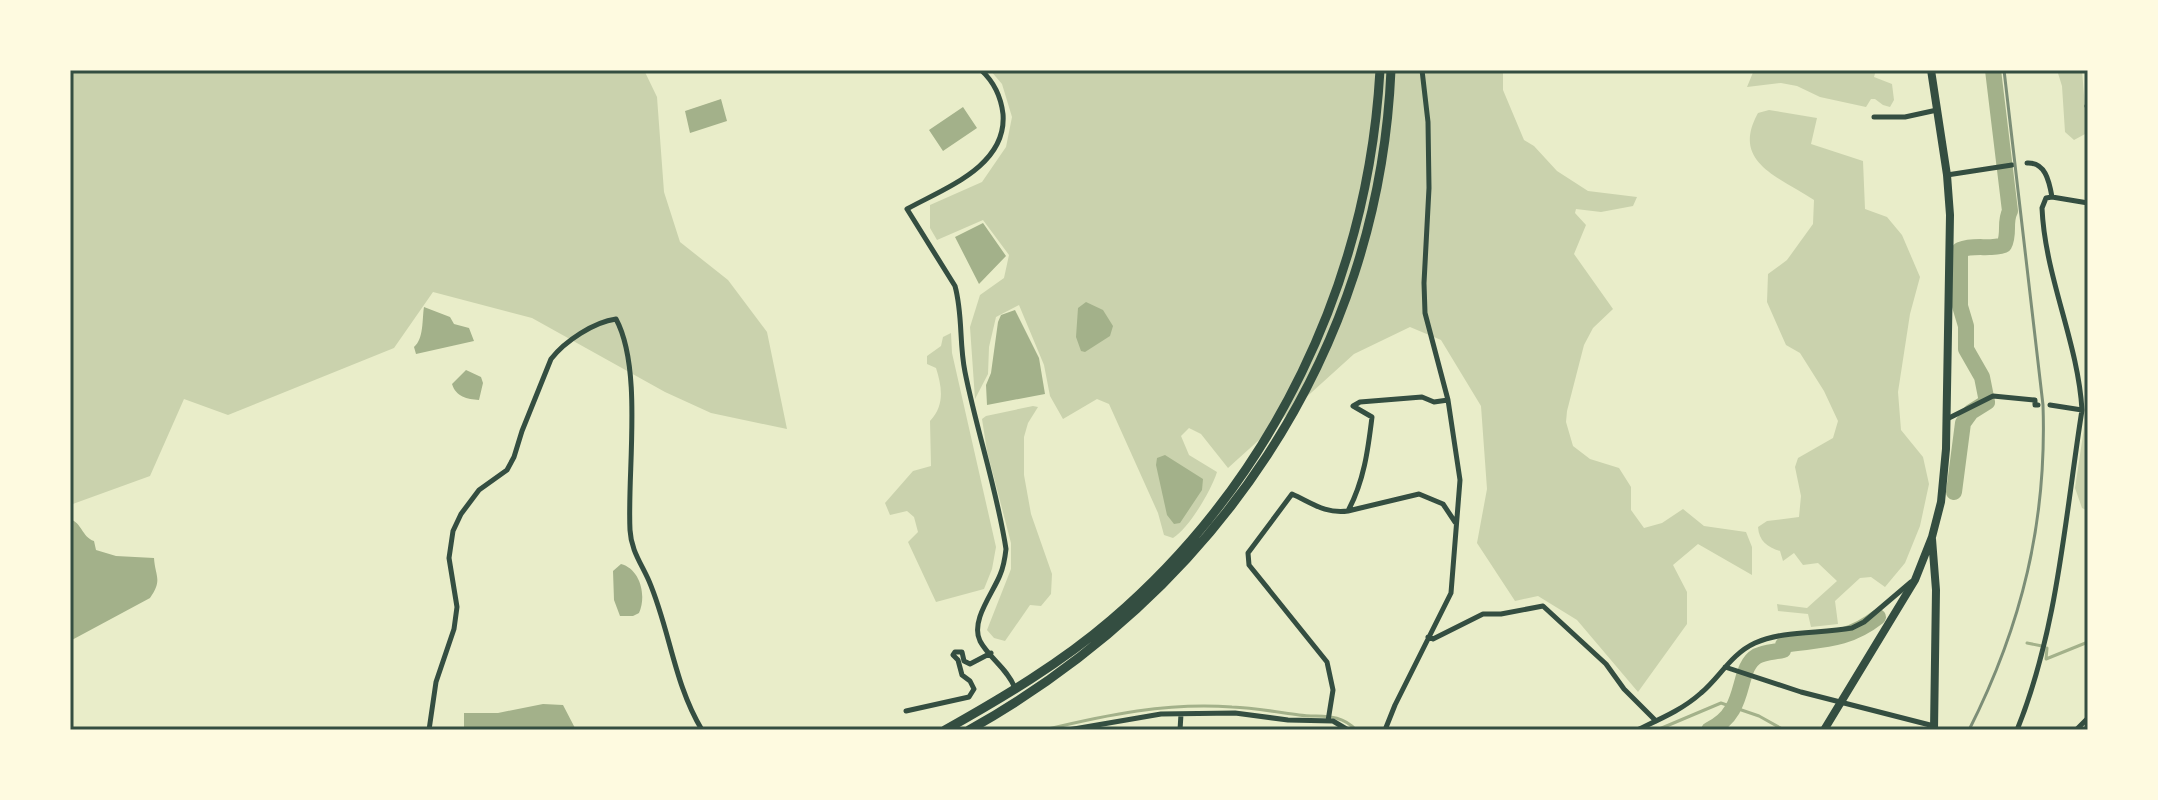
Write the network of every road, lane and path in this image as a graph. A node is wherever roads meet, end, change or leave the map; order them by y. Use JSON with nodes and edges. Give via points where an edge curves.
{"nodes":[{"id":1,"x":981,"y":70,"type":"edge"},
{"id":2,"x":1380,"y":70,"type":"edge"},
{"id":3,"x":1391,"y":70,"type":"edge"},
{"id":4,"x":1422,"y":70,"type":"edge"},
{"id":5,"x":1931,"y":70,"type":"edge"},
{"id":6,"x":1937,"y":110,"type":"junction"},
{"id":7,"x":1874,"y":117,"type":"dead end"},
{"id":8,"x":2027,"y":163,"type":"dead end"},
{"id":9,"x":2007,"y":166,"type":"dead end"},
{"id":10,"x":1947,"y":175,"type":"junction"},
{"id":11,"x":2052,"y":197,"type":"junction"},
{"id":12,"x":2088,"y":203,"type":"edge"},
{"id":13,"x":1448,"y":400,"type":"junction"},
{"id":14,"x":2038,"y":405,"type":"dead end"},
{"id":15,"x":2050,"y":405,"type":"dead end"},
{"id":16,"x":2082,"y":410,"type":"junction"},
{"id":17,"x":1947,"y":419,"type":"junction"},
{"id":18,"x":1348,"y":511,"type":"junction"},
{"id":19,"x":1207,"y":523,"type":"junction"},
{"id":20,"x":1456,"y":523,"type":"junction"},
{"id":21,"x":1932,"y":537,"type":"junction"},
{"id":22,"x":1915,"y":580,"type":"junction"},
{"id":23,"x":1935,"y":583,"type":"junction"},
{"id":24,"x":1428,"y":637,"type":"junction"},
{"id":25,"x":991,"y":653,"type":"junction"},
{"id":26,"x":1725,"y":667,"type":"junction"},
{"id":27,"x":1015,"y":689,"type":"junction"},
{"id":28,"x":906,"y":711,"type":"dead end"},
{"id":29,"x":1181,"y":714,"type":"junction"},
{"id":30,"x":1328,"y":717,"type":"junction"},
{"id":31,"x":2088,"y":718,"type":"edge"},
{"id":32,"x":1656,"y":721,"type":"junction"},
{"id":33,"x":1934,"y":728,"type":"edge"},
{"id":34,"x":1182,"y":729,"type":"edge"},
{"id":35,"x":429,"y":730,"type":"edge"},
{"id":36,"x":702,"y":730,"type":"edge"},
{"id":37,"x":945,"y":730,"type":"edge"},
{"id":38,"x":969,"y":730,"type":"edge"},
{"id":39,"x":1068,"y":730,"type":"edge"},
{"id":40,"x":1348,"y":730,"type":"edge"},
{"id":41,"x":1385,"y":730,"type":"edge"},
{"id":42,"x":1637,"y":730,"type":"edge"},
{"id":43,"x":1824,"y":730,"type":"edge"},
{"id":44,"x":2017,"y":730,"type":"edge"},
{"id":45,"x":2076,"y":730,"type":"edge"}],
"edges":[{"from":1,"to":25,"type":"street","via":[[1002,108],[1000,141],[979,167],[907,209],[955,286],[964,369],[1003,528],[1004,564],[978,632]]},
{"from":2,"to":19,"type":"highway","via":[[1364,194],[1330,310],[1286,405]]},
{"from":3,"to":19,"type":"highway","via":[[1375,198],[1340,314],[1318,367],[1268,456]]},
{"from":4,"to":13,"type":"street","via":[[1428,122],[1425,313]]},
{"from":5,"to":6,"type":"main road"},
{"from":6,"to":7,"type":"street"},
{"from":6,"to":10,"type":"main road"},
{"from":8,"to":11,"type":"street","via":[[2042,166]]},
{"from":9,"to":10,"type":"street"},
{"from":10,"to":17,"type":"main road"},
{"from":11,"to":12,"type":"street"},
{"from":11,"to":16,"type":"street","via":[[2042,208],[2042,223]]},
{"from":13,"to":18,"type":"street","via":[[1422,397],[1353,406],[1372,417],[1361,481]]},
{"from":13,"to":20,"type":"street","via":[[1460,480]]},
{"from":14,"to":17,"type":"street","via":[[2035,400],[1986,398]]},
{"from":15,"to":16,"type":"street"},
{"from":16,"to":44,"type":"street","via":[[2051,613]]},
{"from":17,"to":21,"type":"main road","via":[[1941,502]]},
{"from":18,"to":20,"type":"street","via":[[1419,494],[1443,504]]},
{"from":18,"to":30,"type":"street","via":[[1321,510],[1292,494],[1248,553],[1249,565],[1327,662],[1333,690]]},
{"from":19,"to":27,"type":"highway","via":[[1110,621]]},
{"from":19,"to":38,"type":"highway","via":[[1162,586],[1116,629],[1032,692]]},
{"from":20,"to":24,"type":"street","via":[[1451,593]]},
{"from":21,"to":22,"type":"main road"},
{"from":21,"to":23,"type":"main road"},
{"from":22,"to":23,"type":"main road","via":[[1929,578]]},
{"from":22,"to":26,"type":"street","via":[[1852,628],[1770,637],[1737,653]]},
{"from":22,"to":43,"type":"main road"},
{"from":23,"to":33,"type":"main road"},
{"from":24,"to":32,"type":"street","via":[[1483,614],[1543,606],[1606,664]]},
{"from":24,"to":41,"type":"street"},
{"from":25,"to":27,"type":"street"},
{"from":25,"to":28,"type":"street","via":[[970,664],[962,652],[953,655],[974,689],[969,697]]},
{"from":26,"to":32,"type":"street","via":[[1684,707]]},
{"from":26,"to":33,"type":"street"},
{"from":27,"to":37,"type":"highway"},
{"from":29,"to":30,"type":"street"},
{"from":29,"to":34,"type":"street"},
{"from":29,"to":39,"type":"street"},
{"from":30,"to":40,"type":"street"},
{"from":31,"to":45,"type":"street"},
{"from":32,"to":42,"type":"street"},
{"from":35,"to":36,"type":"street","via":[[457,607],[449,558],[453,531],[479,490],[507,470],[556,352],[616,319],[624,333],[630,376],[632,549],[649,580],[686,699]]}]}
